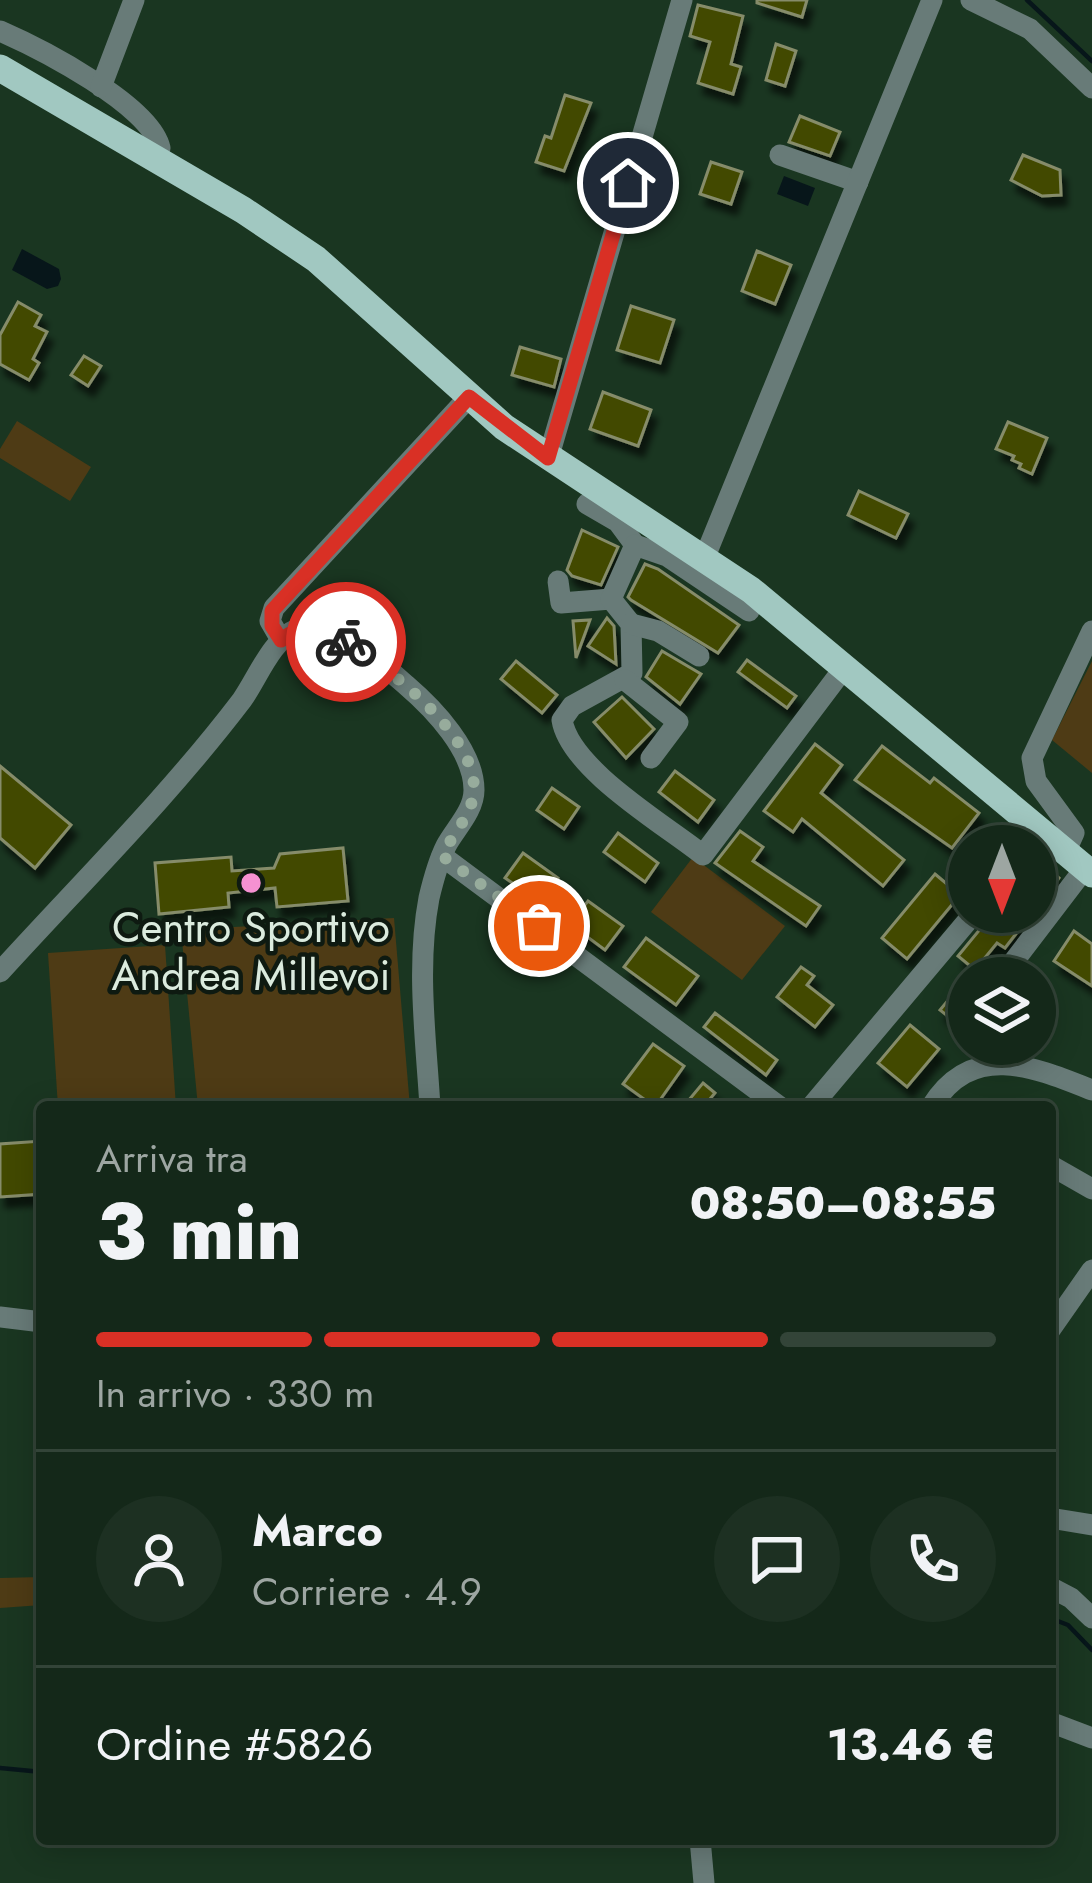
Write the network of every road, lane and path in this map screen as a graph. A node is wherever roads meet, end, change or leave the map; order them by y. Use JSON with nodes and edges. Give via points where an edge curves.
{"nodes":[{"id":1,"x":134,"y":0,"type":"edge"},
{"id":2,"x":682,"y":0,"type":"edge"},
{"id":3,"x":932,"y":0,"type":"edge"},
{"id":4,"x":971,"y":0,"type":"edge"},
{"id":5,"x":0,"y":31,"type":"edge"},
{"id":6,"x":0,"y":68,"type":"edge"},
{"id":7,"x":101,"y":87,"type":"junction"},
{"id":8,"x":1092,"y":88,"type":"edge"},
{"id":9,"x":780,"y":155,"type":"dead end"},
{"id":10,"x":154,"y":157,"type":"junction"},
{"id":11,"x":858,"y":182,"type":"junction"},
{"id":12,"x":469,"y":397,"type":"junction"},
{"id":13,"x":548,"y":458,"type":"junction"},
{"id":14,"x":587,"y":504,"type":"dead end"},
{"id":15,"x":635,"y":545,"type":"junction"},
{"id":16,"x":704,"y":559,"type":"junction"},
{"id":17,"x":558,"y":581,"type":"dead end"},
{"id":18,"x":611,"y":598,"type":"junction"},
{"id":19,"x":749,"y":610,"type":"dead end"},
{"id":20,"x":631,"y":624,"type":"junction"},
{"id":21,"x":1092,"y":631,"type":"edge"},
{"id":22,"x":281,"y":640,"type":"junction"},
{"id":23,"x":699,"y":656,"type":"dead end"},
{"id":24,"x":844,"y":668,"type":"junction"},
{"id":25,"x":626,"y":680,"type":"junction"},
{"id":26,"x":651,"y":758,"type":"dead end"},
{"id":27,"x":1020,"y":825,"type":"edge"},
{"id":28,"x":442,"y":856,"type":"junction"},
{"id":29,"x":1080,"y":865,"type":"edge"},
{"id":30,"x":957,"y":933,"type":"edge"},
{"id":31,"x":1016,"y":957,"type":"edge"},
{"id":32,"x":0,"y":972,"type":"edge"},
{"id":33,"x":1092,"y":1090,"type":"edge"},
{"id":34,"x":430,"y":1101,"type":"edge"},
{"id":35,"x":772,"y":1101,"type":"edge"},
{"id":36,"x":816,"y":1101,"type":"edge"},
{"id":37,"x":936,"y":1101,"type":"edge"},
{"id":38,"x":1056,"y":1168,"type":"edge"},
{"id":39,"x":1092,"y":1189,"type":"edge"},
{"id":40,"x":1092,"y":1270,"type":"edge"},
{"id":41,"x":0,"y":1317,"type":"edge"},
{"id":42,"x":36,"y":1321,"type":"edge"},
{"id":43,"x":1056,"y":1321,"type":"edge"},
{"id":44,"x":1056,"y":1519,"type":"edge"},
{"id":45,"x":1092,"y":1525,"type":"edge"},
{"id":46,"x":1056,"y":1590,"type":"edge"},
{"id":47,"x":1092,"y":1618,"type":"edge"},
{"id":48,"x":1056,"y":1724,"type":"edge"},
{"id":49,"x":1092,"y":1738,"type":"edge"},
{"id":50,"x":701,"y":1845,"type":"edge"},
{"id":51,"x":704,"y":1883,"type":"edge"}],
"edges":[{"from":1,"to":7,"type":"street"},
{"from":2,"to":13,"type":"street"},
{"from":3,"to":11,"type":"street"},
{"from":4,"to":8,"type":"street","via":[[1030,28]]},
{"from":5,"to":7,"type":"street"},
{"from":6,"to":10,"type":"main road"},
{"from":7,"to":10,"type":"street","via":[[157,136]]},
{"from":9,"to":11,"type":"street"},
{"from":10,"to":12,"type":"main road","via":[[316,259]]},
{"from":11,"to":16,"type":"street"},
{"from":12,"to":13,"type":"main road"},
{"from":12,"to":22,"type":"street","via":[[274,608],[270,621]]},
{"from":13,"to":16,"type":"main road"},
{"from":14,"to":15,"type":"street","via":[[618,522]]},
{"from":15,"to":18,"type":"street"},
{"from":15,"to":19,"type":"street","via":[[667,556]]},
{"from":16,"to":24,"type":"main road"},
{"from":17,"to":18,"type":"street","via":[[561,603]]},
{"from":18,"to":20,"type":"street"},
{"from":20,"to":23,"type":"street"},
{"from":20,"to":25,"type":"street"},
{"from":21,"to":29,"type":"street","via":[[1032,758],[1039,786],[1072,828]]},
{"from":22,"to":28,"type":"street","via":[[309,626],[349,644],[406,685],[449,732],[474,790]]},
{"from":22,"to":32,"type":"street","via":[[204,747]]},
{"from":24,"to":25,"type":"street","via":[[703,855],[584,763],[564,730],[572,706]]},
{"from":24,"to":27,"type":"main road"},
{"from":25,"to":26,"type":"street","via":[[678,722]]},
{"from":28,"to":34,"type":"street","via":[[423,971]]},
{"from":28,"to":35,"type":"street"},
{"from":29,"to":31,"type":"street"},
{"from":30,"to":36,"type":"street"},
{"from":33,"to":37,"type":"street","via":[[986,1065],[954,1077]]},
{"from":38,"to":39,"type":"street"},
{"from":40,"to":43,"type":"street"},
{"from":41,"to":42,"type":"street"},
{"from":44,"to":45,"type":"street"},
{"from":46,"to":47,"type":"street"},
{"from":48,"to":49,"type":"street"},
{"from":50,"to":51,"type":"street"}]}
